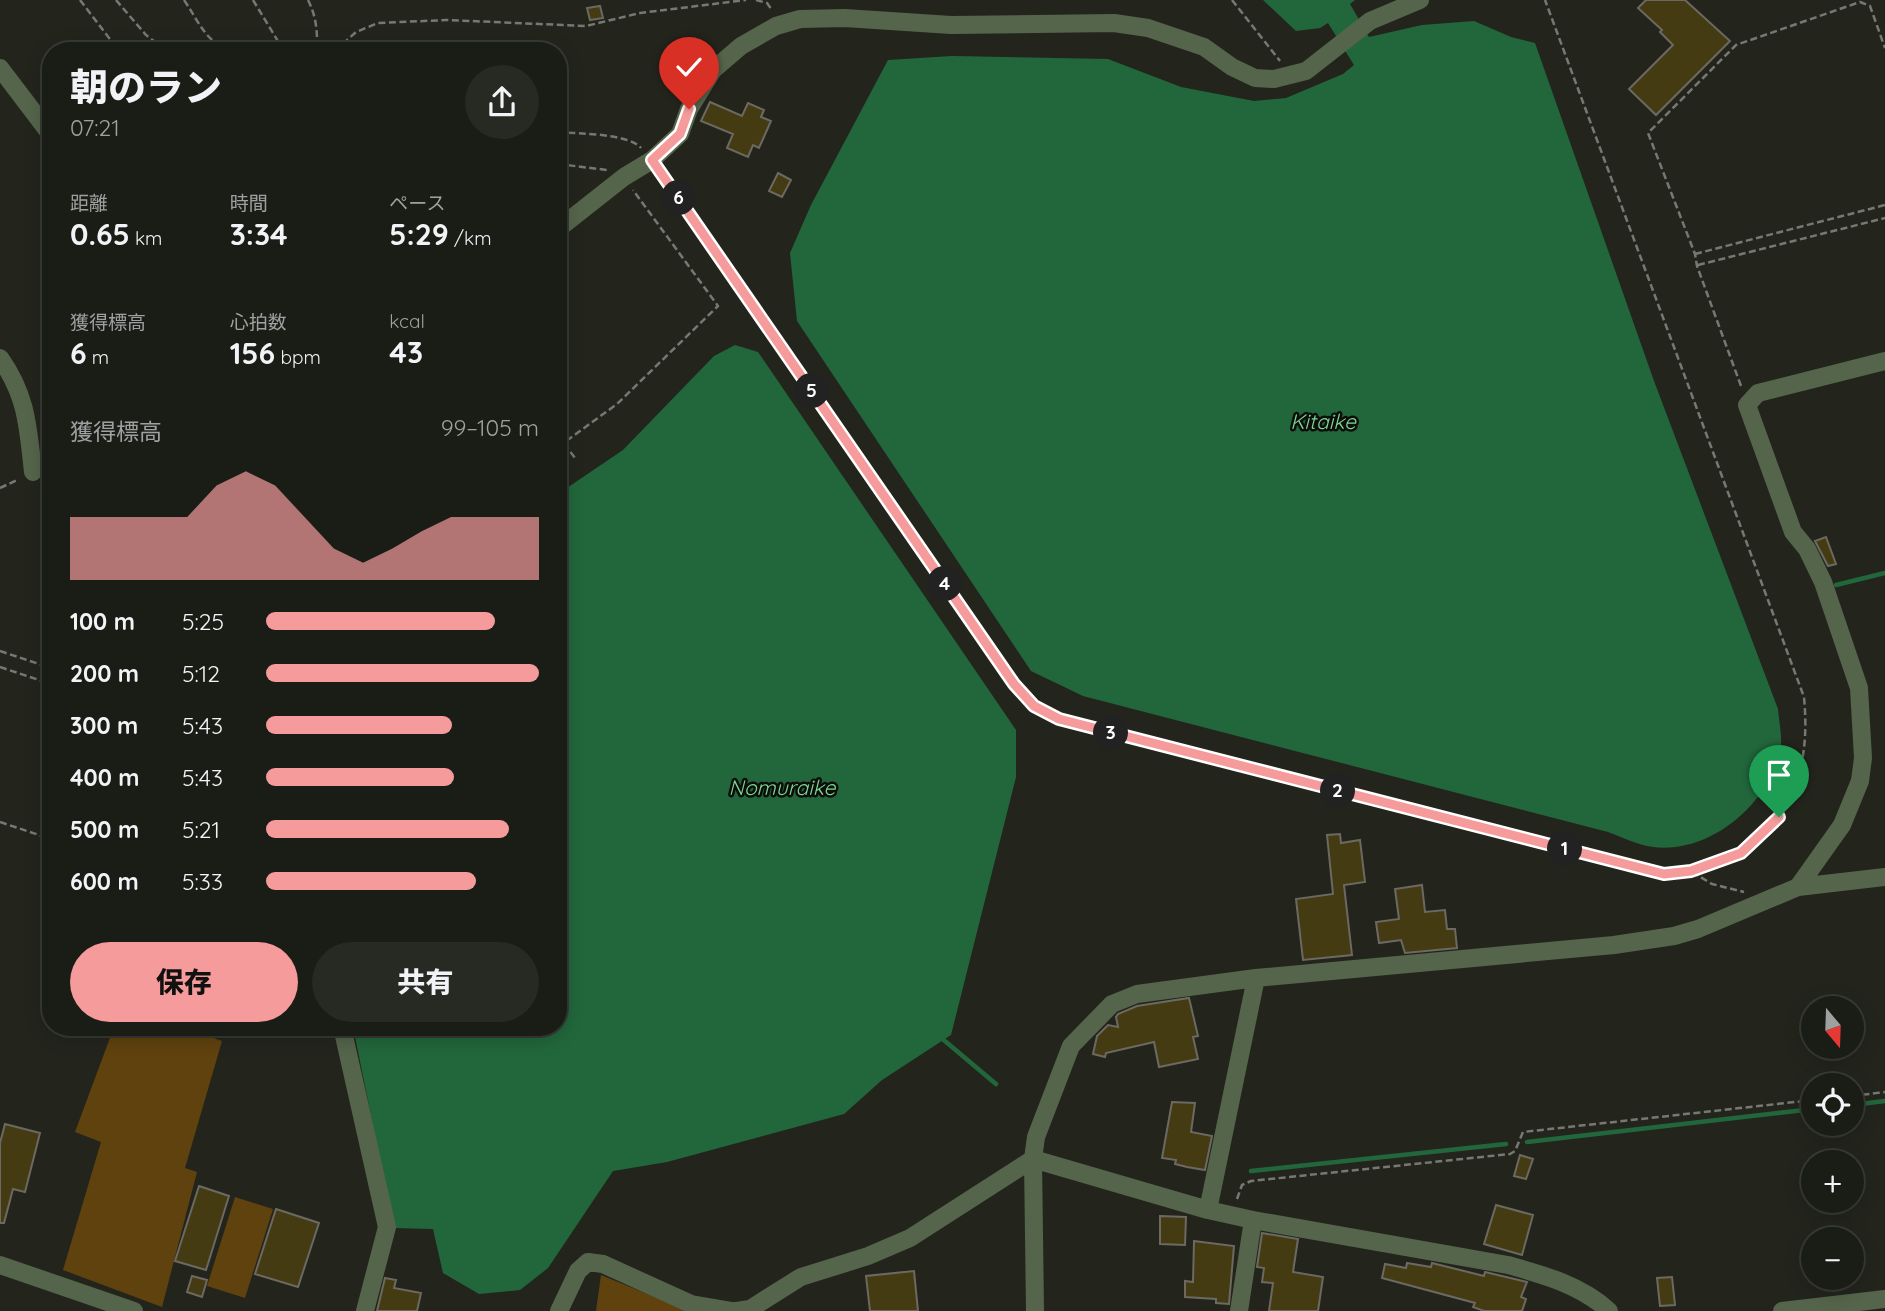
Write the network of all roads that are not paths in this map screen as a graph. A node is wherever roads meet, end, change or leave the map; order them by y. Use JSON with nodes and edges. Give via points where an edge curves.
{"nodes":[{"id":1,"x":1420,"y":0,"type":"edge"},
{"id":2,"x":0,"y":68,"type":"edge"},
{"id":3,"x":42,"y":123,"type":"edge"},
{"id":4,"x":567,"y":222,"type":"edge"},
{"id":5,"x":0,"y":358,"type":"edge"},
{"id":6,"x":1885,"y":360,"type":"edge"},
{"id":7,"x":33,"y":472,"type":"road end"},
{"id":8,"x":1885,"y":877,"type":"edge"},
{"id":9,"x":1798,"y":887,"type":"junction"},
{"id":10,"x":1256,"y":978,"type":"junction"},
{"id":11,"x":344,"y":1036,"type":"edge"},
{"id":12,"x":1033,"y":1159,"type":"junction"},
{"id":13,"x":1208,"y":1210,"type":"junction"},
{"id":14,"x":1253,"y":1220,"type":"junction"},
{"id":15,"x":0,"y":1265,"type":"edge"},
{"id":16,"x":1885,"y":1299,"type":"edge"},
{"id":17,"x":90,"y":1303,"type":"edge"},
{"id":18,"x":134,"y":1311,"type":"edge"},
{"id":19,"x":365,"y":1311,"type":"edge"},
{"id":20,"x":559,"y":1311,"type":"edge"},
{"id":21,"x":732,"y":1311,"type":"edge"},
{"id":22,"x":737,"y":1311,"type":"edge"},
{"id":23,"x":1035,"y":1311,"type":"edge"},
{"id":24,"x":1239,"y":1311,"type":"edge"},
{"id":25,"x":1609,"y":1311,"type":"edge"},
{"id":26,"x":1782,"y":1311,"type":"edge"}],
"edges":[{"from":1,"to":4,"type":"street","via":[[1370,20],[1306,71],[1274,79],[1255,78],[1204,47],[1148,28],[1114,23],[951,25],[800,19],[776,26],[713,70],[680,134]]},
{"from":2,"to":3,"type":"street"},
{"from":5,"to":7,"type":"street","via":[[21,394]]},
{"from":6,"to":9,"type":"street","via":[[1758,393],[1747,405],[1793,532],[1807,548],[1823,582],[1859,688],[1863,718],[1860,781],[1842,824]]},
{"from":8,"to":9,"type":"street"},
{"from":9,"to":10,"type":"street","via":[[1674,936]]},
{"from":10,"to":12,"type":"street","via":[[1137,994],[1112,1004],[1071,1046],[1036,1137]]},
{"from":10,"to":13,"type":"street"},
{"from":11,"to":19,"type":"street","via":[[387,1227]]},
{"from":12,"to":13,"type":"street"},
{"from":12,"to":22,"type":"street","via":[[910,1238],[802,1277],[750,1309]]},
{"from":12,"to":23,"type":"street"},
{"from":13,"to":14,"type":"street"},
{"from":14,"to":24,"type":"street"},
{"from":14,"to":25,"type":"street","via":[[1508,1265],[1548,1276],[1597,1300]]},
{"from":15,"to":17,"type":"street"},
{"from":16,"to":26,"type":"street"},
{"from":17,"to":18,"type":"street"},
{"from":20,"to":21,"type":"street","via":[[587,1262],[691,1304]]}]}
